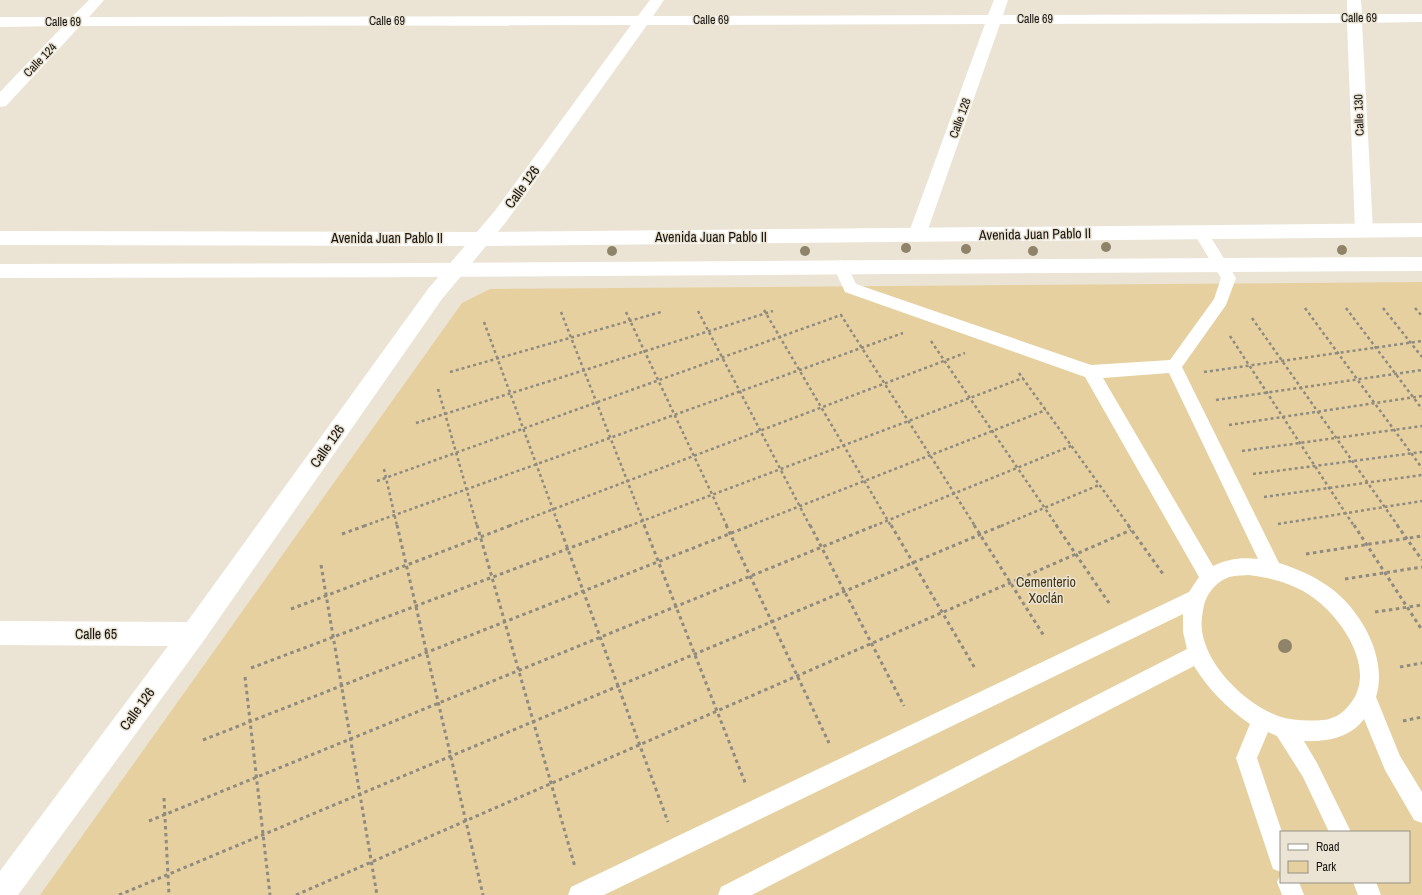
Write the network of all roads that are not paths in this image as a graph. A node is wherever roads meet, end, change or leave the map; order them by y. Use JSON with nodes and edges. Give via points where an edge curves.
{"nodes":[{"id":1,"x":97,"y":0,"type":"edge"},
{"id":2,"x":657,"y":0,"type":"edge"},
{"id":3,"x":1001,"y":0,"type":"edge"},
{"id":4,"x":1354,"y":0,"type":"edge"},
{"id":5,"x":1355,"y":18,"type":"junction"},
{"id":6,"x":1422,"y":18,"type":"edge"},
{"id":7,"x":642,"y":20,"type":"junction"},
{"id":8,"x":995,"y":20,"type":"junction"},
{"id":9,"x":0,"y":22,"type":"edge"},
{"id":10,"x":76,"y":22,"type":"junction"},
{"id":11,"x":0,"y":102,"type":"edge"},
{"id":12,"x":1364,"y":230,"type":"junction"},
{"id":13,"x":1422,"y":230,"type":"edge"},
{"id":14,"x":1200,"y":232,"type":"junction"},
{"id":15,"x":917,"y":235,"type":"junction"},
{"id":16,"x":0,"y":238,"type":"edge"},
{"id":17,"x":482,"y":239,"type":"junction"},
{"id":18,"x":1422,"y":264,"type":"edge"},
{"id":19,"x":840,"y":266,"type":"junction"},
{"id":20,"x":1222,"y":266,"type":"junction"},
{"id":21,"x":0,"y":270,"type":"edge"},
{"id":22,"x":454,"y":271,"type":"junction"},
{"id":23,"x":1174,"y":366,"type":"junction"},
{"id":24,"x":1091,"y":372,"type":"junction"},
{"id":25,"x":1272,"y":568,"type":"junction"},
{"id":26,"x":1210,"y":579,"type":"junction"},
{"id":27,"x":1195,"y":599,"type":"junction"},
{"id":28,"x":0,"y":633,"type":"edge"},
{"id":29,"x":193,"y":634,"type":"junction"},
{"id":30,"x":1199,"y":653,"type":"junction"},
{"id":31,"x":1366,"y":698,"type":"junction"},
{"id":32,"x":1263,"y":719,"type":"junction"},
{"id":33,"x":1284,"y":728,"type":"junction"},
{"id":34,"x":1422,"y":812,"type":"edge"},
{"id":35,"x":1340,"y":831,"type":"edge"},
{"id":36,"x":1280,"y":857,"type":"edge"},
{"id":37,"x":1288,"y":883,"type":"edge"},
{"id":38,"x":1364,"y":883,"type":"edge"},
{"id":39,"x":0,"y":895,"type":"edge"},
{"id":40,"x":579,"y":895,"type":"edge"},
{"id":41,"x":729,"y":895,"type":"edge"},
{"id":42,"x":1293,"y":895,"type":"edge"},
{"id":43,"x":1370,"y":895,"type":"edge"}],
"edges":[{"from":1,"to":10,"type":"street","name":"Calle 124"},
{"from":2,"to":7,"type":"street","name":"Calle 126"},
{"from":3,"to":8,"type":"street","name":"Calle 128"},
{"from":4,"to":5,"type":"street","name":"Calle 130"},
{"from":5,"to":6,"type":"street","name":"Calle 69"},
{"from":5,"to":8,"type":"street","name":"Calle 69"},
{"from":5,"to":12,"type":"street","name":"Calle 130"},
{"from":7,"to":8,"type":"street","name":"Calle 69"},
{"from":7,"to":10,"type":"street","name":"Calle 69"},
{"from":7,"to":17,"type":"street","name":"Calle 126"},
{"from":8,"to":15,"type":"street","name":"Calle 128"},
{"from":9,"to":10,"type":"street","name":"Calle 69"},
{"from":10,"to":11,"type":"street","name":"Calle 124"},
{"from":12,"to":13,"type":"street","name":"Avenida Juan Pablo II"},
{"from":12,"to":14,"type":"street","name":"Avenida Juan Pablo II"},
{"from":14,"to":15,"type":"street","name":"Avenida Juan Pablo II"},
{"from":14,"to":20,"type":"lane"},
{"from":15,"to":17,"type":"street","name":"Avenida Juan Pablo II"},
{"from":16,"to":17,"type":"street","name":"Avenida Juan Pablo II"},
{"from":17,"to":22,"type":"street","name":"Calle 126"},
{"from":18,"to":20,"type":"street"},
{"from":19,"to":20,"type":"street"},
{"from":19,"to":22,"type":"street"},
{"from":19,"to":24,"type":"lane","via":[[850,288]]},
{"from":20,"to":23,"type":"lane","via":[[1229,278],[1221,301]]},
{"from":21,"to":22,"type":"street"},
{"from":22,"to":29,"type":"street","name":"Calle 126"},
{"from":23,"to":24,"type":"lane"},
{"from":23,"to":25,"type":"lane"},
{"from":24,"to":26,"type":"lane"},
{"from":25,"to":26,"type":"lane","via":[[1248,566],[1227,569]]},
{"from":25,"to":31,"type":"lane","via":[[1300,579],[1326,596],[1348,620],[1364,646],[1370,674]]},
{"from":26,"to":27,"type":"lane"},
{"from":27,"to":30,"type":"lane","via":[[1191,619],[1194,641]]},
{"from":27,"to":40,"type":"lane"},
{"from":28,"to":29,"type":"street","name":"Calle 65"},
{"from":29,"to":39,"type":"street","name":"Calle 126"},
{"from":30,"to":32,"type":"lane","via":[[1219,686],[1239,705]]},
{"from":30,"to":41,"type":"lane"},
{"from":31,"to":33,"type":"lane","via":[[1353,718],[1332,729],[1306,732]]},
{"from":31,"to":34,"type":"lane","via":[[1392,763]]},
{"from":32,"to":33,"type":"lane"},
{"from":32,"to":36,"type":"lane","via":[[1246,758]]},
{"from":33,"to":35,"type":"lane","via":[[1310,770]]},
{"from":37,"to":42,"type":"lane"},
{"from":38,"to":43,"type":"lane"}]}
